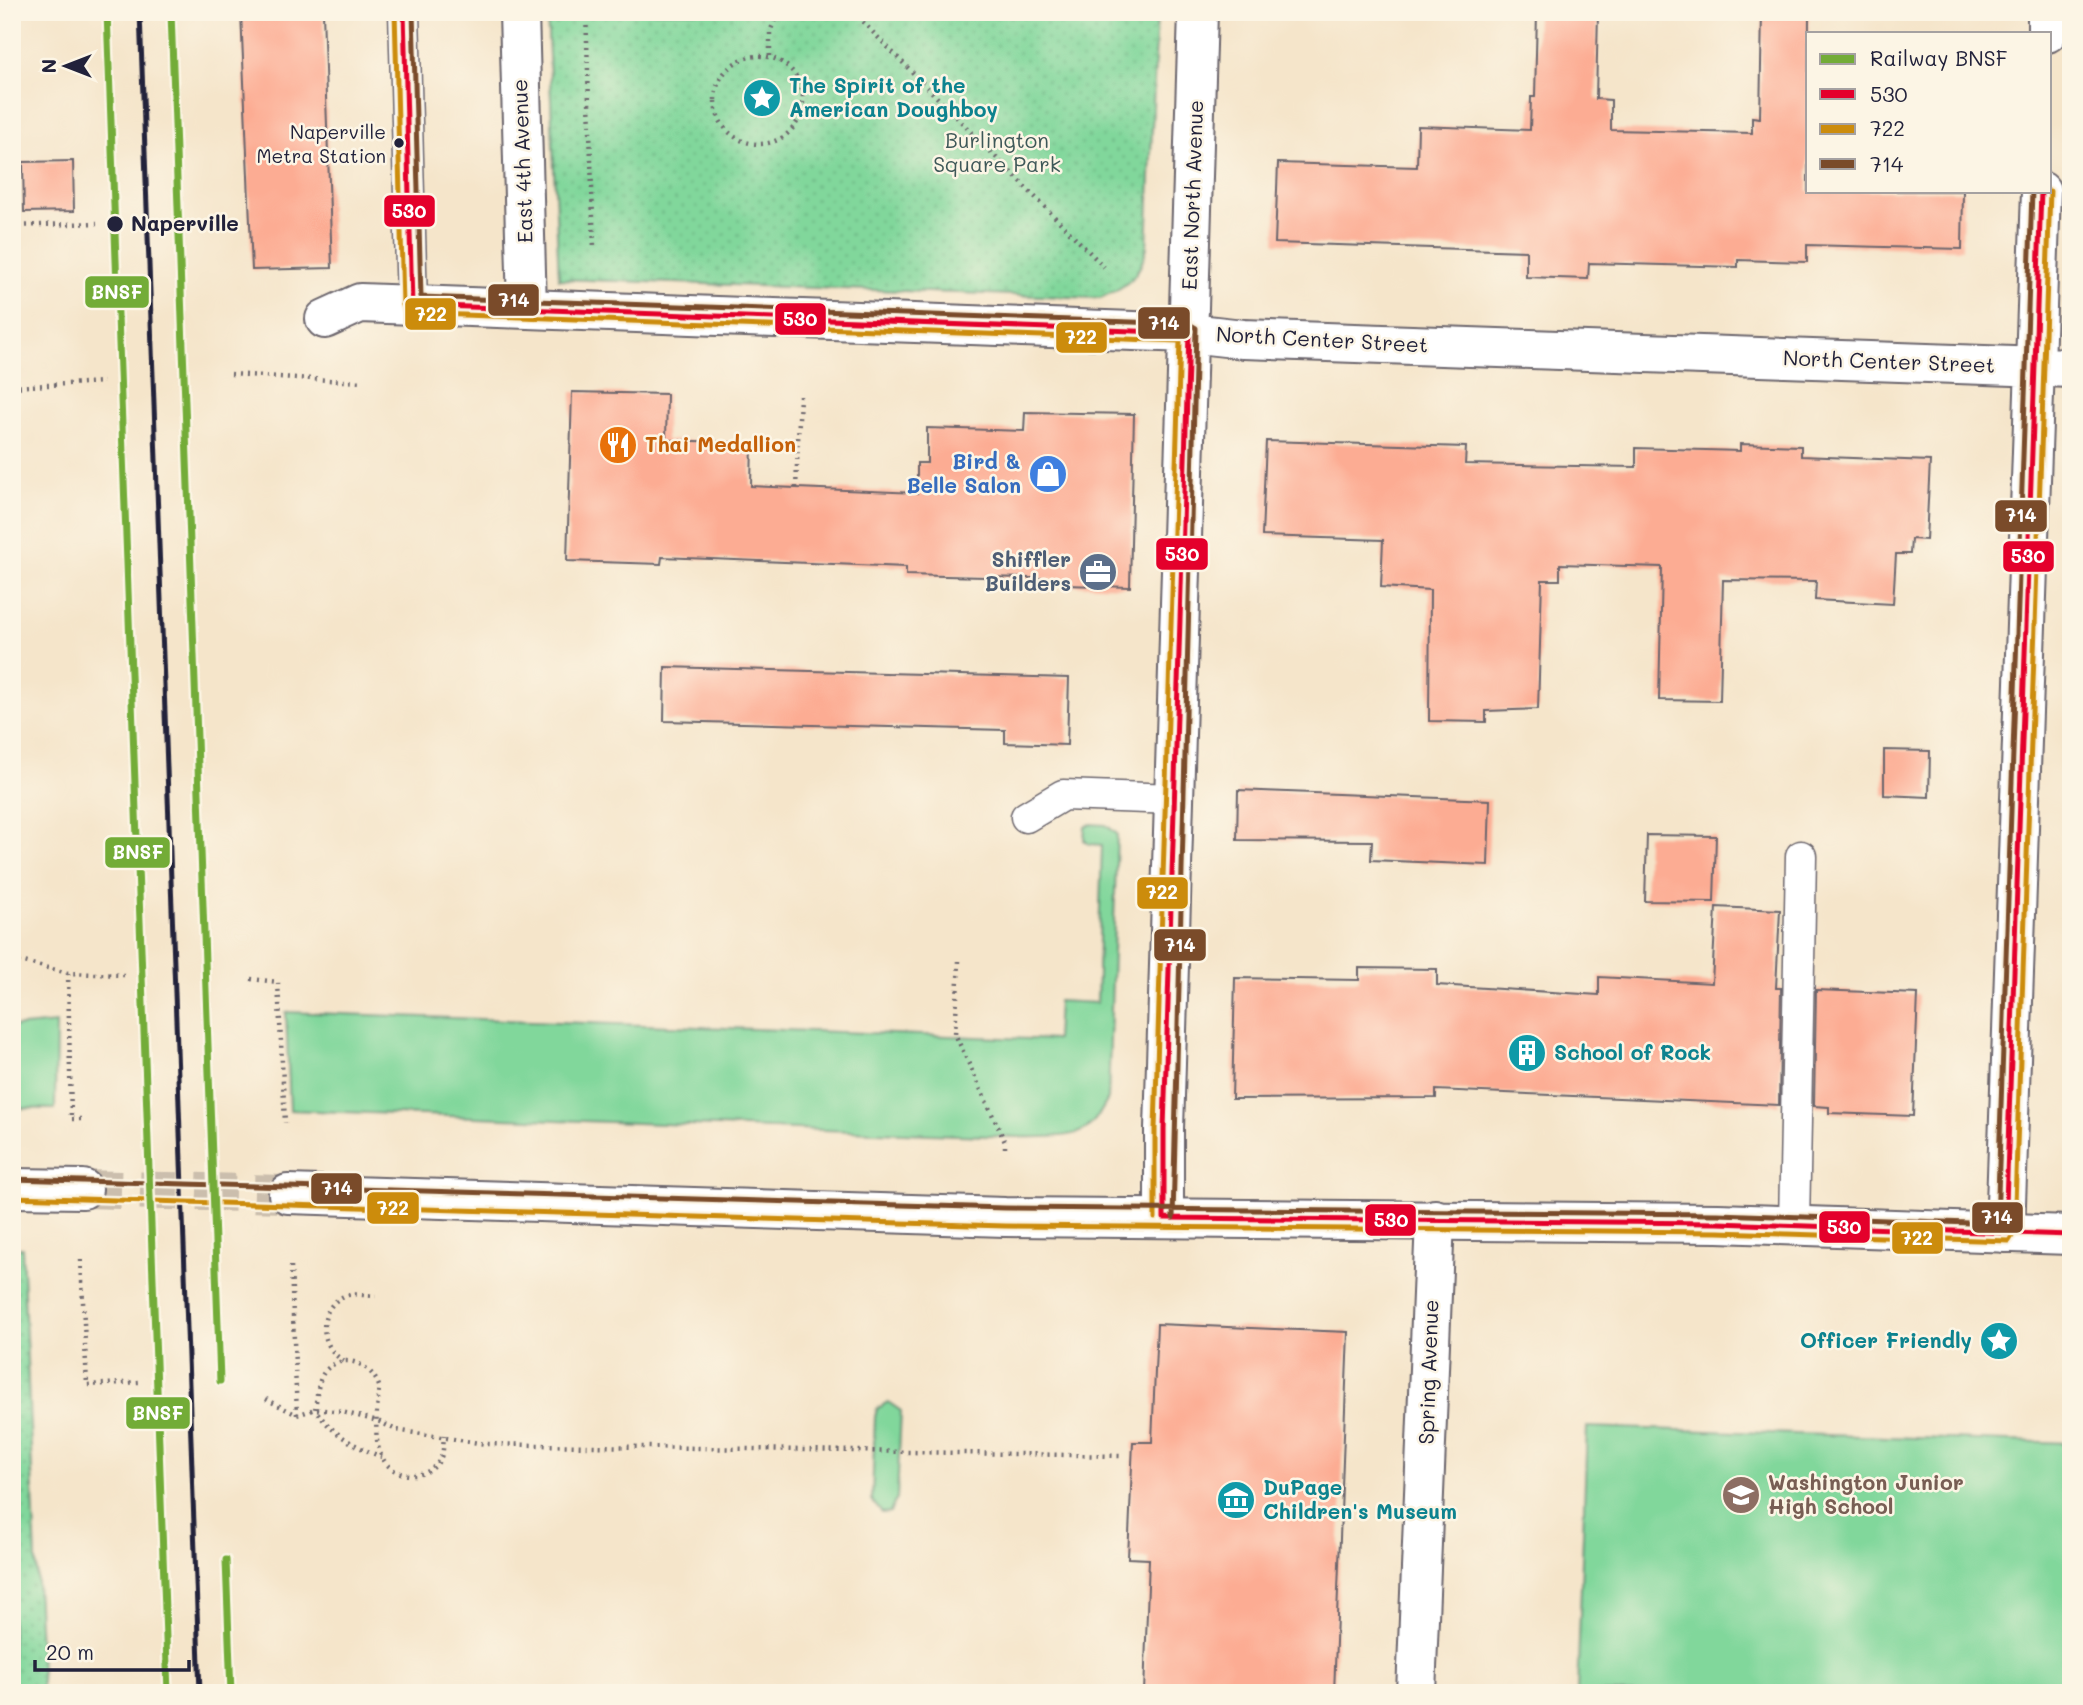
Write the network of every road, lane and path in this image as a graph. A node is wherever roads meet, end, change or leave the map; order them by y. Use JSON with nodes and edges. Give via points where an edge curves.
{"nodes":[{"id":1,"x":404,"y":12,"type":"edge"},
{"id":2,"x":519,"y":12,"type":"edge"},
{"id":3,"x":586,"y":12,"type":"edge"},
{"id":4,"x":778,"y":12,"type":"edge"},
{"id":5,"x":853,"y":12,"type":"edge"},
{"id":6,"x":1198,"y":12,"type":"edge"},
{"id":7,"x":2047,"y":12,"type":"edge"},
{"id":8,"x":2047,"y":32,"type":"edge"},
{"id":9,"x":770,"y":57,"type":"junction"},
{"id":10,"x":2042,"y":192,"type":"edge"},
{"id":11,"x":97,"y":223,"type":"dead end"},
{"id":12,"x":12,"y":226,"type":"edge"},
{"id":13,"x":594,"y":248,"type":"dead end"},
{"id":14,"x":1104,"y":267,"type":"dead end"},
{"id":15,"x":412,"y":305,"type":"junction"},
{"id":16,"x":527,"y":309,"type":"junction"},
{"id":17,"x":325,"y":318,"type":"dead end"},
{"id":18,"x":1189,"y":333,"type":"junction"},
{"id":19,"x":2053,"y":367,"type":"edge"},
{"id":20,"x":231,"y":374,"type":"dead end"},
{"id":21,"x":103,"y":382,"type":"dead end"},
{"id":22,"x":361,"y":382,"type":"dead end"},
{"id":23,"x":12,"y":387,"type":"edge"},
{"id":24,"x":800,"y":396,"type":"dead end"},
{"id":25,"x":796,"y":488,"type":"dead end"},
{"id":26,"x":1175,"y":799,"type":"junction"},
{"id":27,"x":1026,"y":817,"type":"dead end"},
{"id":28,"x":1801,"y":856,"type":"dead end"},
{"id":29,"x":12,"y":959,"type":"edge"},
{"id":30,"x":959,"y":961,"type":"dead end"},
{"id":31,"x":68,"y":973,"type":"junction"},
{"id":32,"x":124,"y":975,"type":"dead end"},
{"id":33,"x":251,"y":979,"type":"dead end"},
{"id":34,"x":81,"y":1119,"type":"dead end"},
{"id":35,"x":285,"y":1123,"type":"dead end"},
{"id":36,"x":1005,"y":1151,"type":"dead end"},
{"id":37,"x":12,"y":1188,"type":"edge"},
{"id":38,"x":83,"y":1189,"type":"tunnel mouth"},
{"id":39,"x":288,"y":1194,"type":"tunnel mouth"},
{"id":40,"x":1164,"y":1218,"type":"junction"},
{"id":41,"x":1435,"y":1219,"type":"junction"},
{"id":42,"x":1794,"y":1226,"type":"junction"},
{"id":43,"x":2005,"y":1233,"type":"junction"},
{"id":44,"x":2071,"y":1236,"type":"edge"},
{"id":45,"x":81,"y":1260,"type":"dead end"},
{"id":46,"x":290,"y":1266,"type":"dead end"},
{"id":47,"x":376,"y":1296,"type":"dead end"},
{"id":48,"x":352,"y":1361,"type":"junction"},
{"id":49,"x":139,"y":1382,"type":"dead end"},
{"id":50,"x":266,"y":1399,"type":"dead end"},
{"id":51,"x":315,"y":1409,"type":"junction"},
{"id":52,"x":297,"y":1415,"type":"junction"},
{"id":53,"x":378,"y":1421,"type":"junction"},
{"id":54,"x":444,"y":1435,"type":"junction"},
{"id":55,"x":1122,"y":1456,"type":"dead end"},
{"id":56,"x":382,"y":1457,"type":"junction"},
{"id":57,"x":1416,"y":1693,"type":"edge"}],
"edges":[{"from":1,"to":15,"type":"lane"},
{"from":2,"to":16,"type":"street","name":"East 4th Avenue"},
{"from":3,"to":13,"type":"path"},
{"from":4,"to":9,"type":"path","via":[[770,32]]},
{"from":5,"to":14,"type":"path"},
{"from":6,"to":18,"type":"street","name":"East North Avenue"},
{"from":7,"to":8,"type":"street"},
{"from":9,"to":9,"type":"path","via":[[749,57],[729,67],[715,92],[720,121],[741,141],[755,145],[783,137],[794,128],[803,107],[801,85],[794,72]]},
{"from":10,"to":19,"type":"street"},
{"from":11,"to":12,"type":"path"},
{"from":15,"to":16,"type":"street","name":"North Center Street"},
{"from":15,"to":17,"type":"street","name":"North Center Street","via":[[360,303]]},
{"from":16,"to":18,"type":"street","name":"North Center Street"},
{"from":18,"to":19,"type":"street","name":"North Center Street","via":[[1243,339]]},
{"from":18,"to":26,"type":"street","name":"East North Avenue"},
{"from":19,"to":43,"type":"street"},
{"from":20,"to":22,"type":"path"},
{"from":21,"to":23,"type":"path"},
{"from":24,"to":25,"type":"path"},
{"from":26,"to":27,"type":"lane","via":[[1063,795]]},
{"from":26,"to":40,"type":"street","name":"East North Avenue"},
{"from":28,"to":42,"type":"lane"},
{"from":29,"to":31,"type":"path"},
{"from":30,"to":36,"type":"path","via":[[955,1034],[1005,1142]]},
{"from":31,"to":32,"type":"path"},
{"from":31,"to":34,"type":"path","via":[[71,1119]]},
{"from":33,"to":35,"type":"path","via":[[278,982]]},
{"from":37,"to":38,"type":"street"},
{"from":39,"to":40,"type":"street"},
{"from":40,"to":41,"type":"street"},
{"from":41,"to":42,"type":"street"},
{"from":41,"to":57,"type":"street","name":"Spring Avenue"},
{"from":42,"to":43,"type":"street"},
{"from":43,"to":44,"type":"street"},
{"from":45,"to":49,"type":"path","via":[[87,1385]]},
{"from":46,"to":52,"type":"path"},
{"from":47,"to":48,"type":"path","via":[[345,1295],[326,1315],[323,1327],[333,1352],[342,1361]]},
{"from":48,"to":51,"type":"path","via":[[326,1371]]},
{"from":48,"to":53,"type":"path","via":[[376,1377]]},
{"from":50,"to":52,"type":"path"},
{"from":51,"to":52,"type":"path"},
{"from":51,"to":53,"type":"path"},
{"from":51,"to":56,"type":"path","via":[[323,1422],[356,1447]]},
{"from":53,"to":54,"type":"path","via":[[396,1430]]},
{"from":53,"to":56,"type":"path"},
{"from":54,"to":55,"type":"path","via":[[485,1444]]},
{"from":54,"to":56,"type":"path","via":[[442,1456],[418,1475],[396,1472]]}]}
